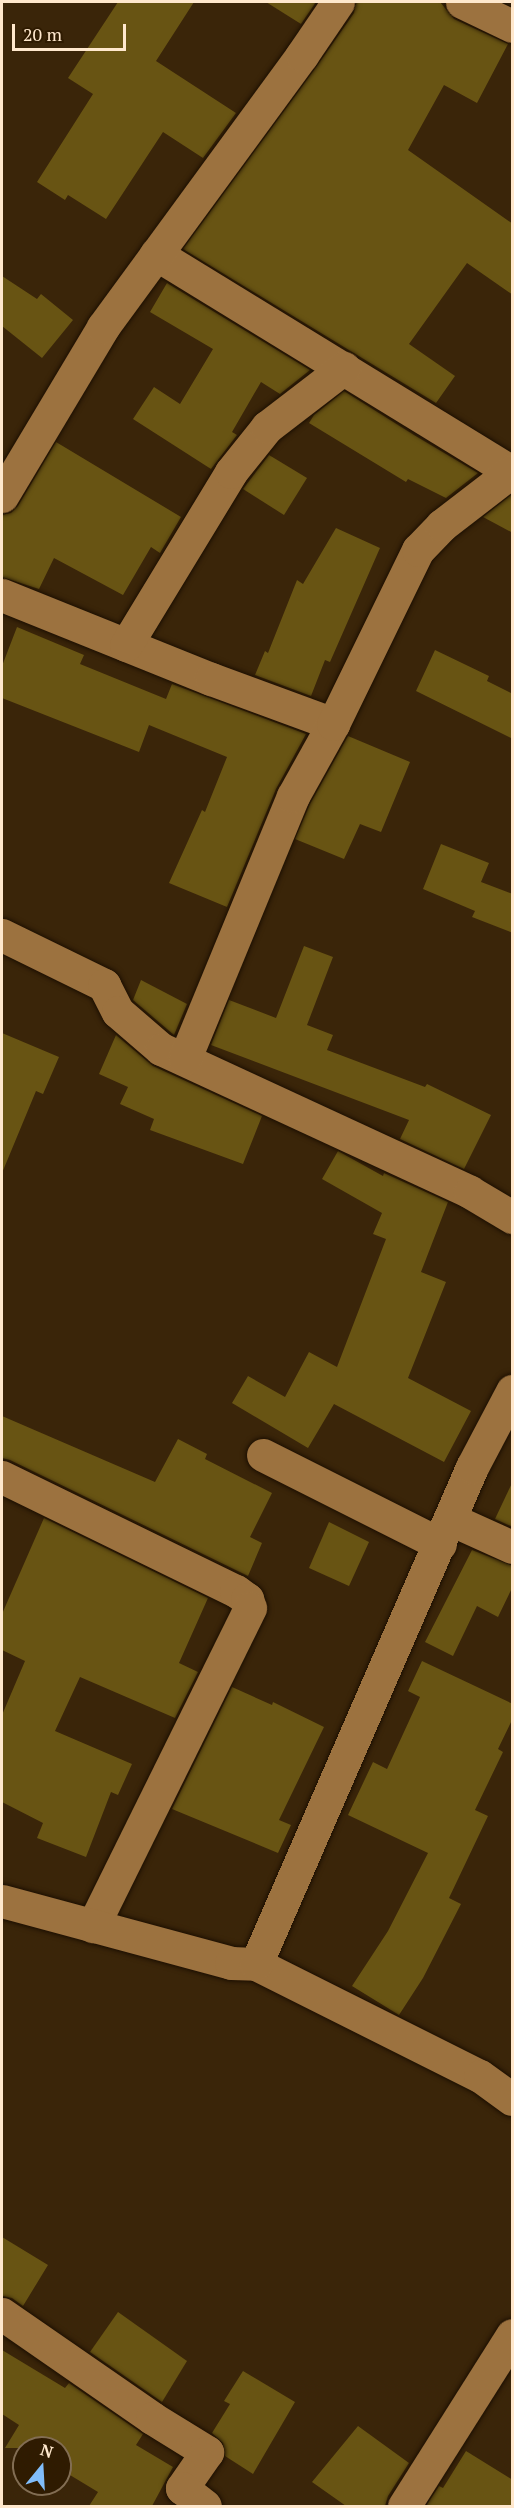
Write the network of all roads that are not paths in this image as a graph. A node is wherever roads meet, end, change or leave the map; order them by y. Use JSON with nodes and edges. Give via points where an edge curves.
{"nodes":[{"id":1,"x":338,"y":2,"type":"edge"},
{"id":2,"x":462,"y":2,"type":"edge"},
{"id":3,"x":513,"y":26,"type":"edge"},
{"id":4,"x":156,"y":254,"type":"junction"},
{"id":5,"x":344,"y":368,"type":"junction"},
{"id":6,"x":512,"y":472,"type":"edge"},
{"id":7,"x":2,"y":496,"type":"edge"},
{"id":8,"x":2,"y":595,"type":"edge"},
{"id":9,"x":126,"y":645,"type":"junction"},
{"id":10,"x":333,"y":724,"type":"junction"},
{"id":11,"x":2,"y":935,"type":"edge"},
{"id":12,"x":185,"y":1058,"type":"junction"},
{"id":13,"x":513,"y":1216,"type":"edge"},
{"id":14,"x":513,"y":1391,"type":"edge"},
{"id":15,"x":263,"y":1455,"type":"dead end"},
{"id":16,"x":2,"y":1477,"type":"edge"},
{"id":17,"x":445,"y":1531,"type":"junction"},
{"id":18,"x":513,"y":1547,"type":"edge"},
{"id":19,"x":2,"y":1901,"type":"edge"},
{"id":20,"x":93,"y":1926,"type":"junction"},
{"id":21,"x":256,"y":1964,"type":"junction"},
{"id":22,"x":513,"y":2099,"type":"edge"},
{"id":23,"x":2,"y":2314,"type":"edge"},
{"id":24,"x":513,"y":2336,"type":"edge"},
{"id":25,"x":205,"y":2506,"type":"edge"},
{"id":26,"x":404,"y":2506,"type":"edge"}],
"edges":[{"from":1,"to":4,"type":"street"},
{"from":2,"to":3,"type":"street"},
{"from":4,"to":5,"type":"street"},
{"from":4,"to":7,"type":"street","via":[[103,327]]},
{"from":5,"to":6,"type":"street"},
{"from":5,"to":9,"type":"street","via":[[267,427],[231,472]]},
{"from":6,"to":10,"type":"street","via":[[442,525],[418,550]]},
{"from":8,"to":9,"type":"street"},
{"from":9,"to":10,"type":"street"},
{"from":10,"to":12,"type":"street","via":[[293,796]]},
{"from":11,"to":12,"type":"street","via":[[104,985],[118,1012],[161,1049]]},
{"from":12,"to":13,"type":"street"},
{"from":14,"to":17,"type":"street","via":[[472,1467]]},
{"from":15,"to":17,"type":"street"},
{"from":16,"to":20,"type":"street","via":[[236,1591],[247,1599],[250,1608]]},
{"from":17,"to":18,"type":"street"},
{"from":17,"to":21,"type":"street"},
{"from":19,"to":20,"type":"street"},
{"from":20,"to":21,"type":"street","via":[[231,1963]]},
{"from":21,"to":22,"type":"street","via":[[480,2076]]},
{"from":23,"to":25,"type":"street","via":[[207,2452],[182,2488]]},
{"from":24,"to":26,"type":"street"}]}
